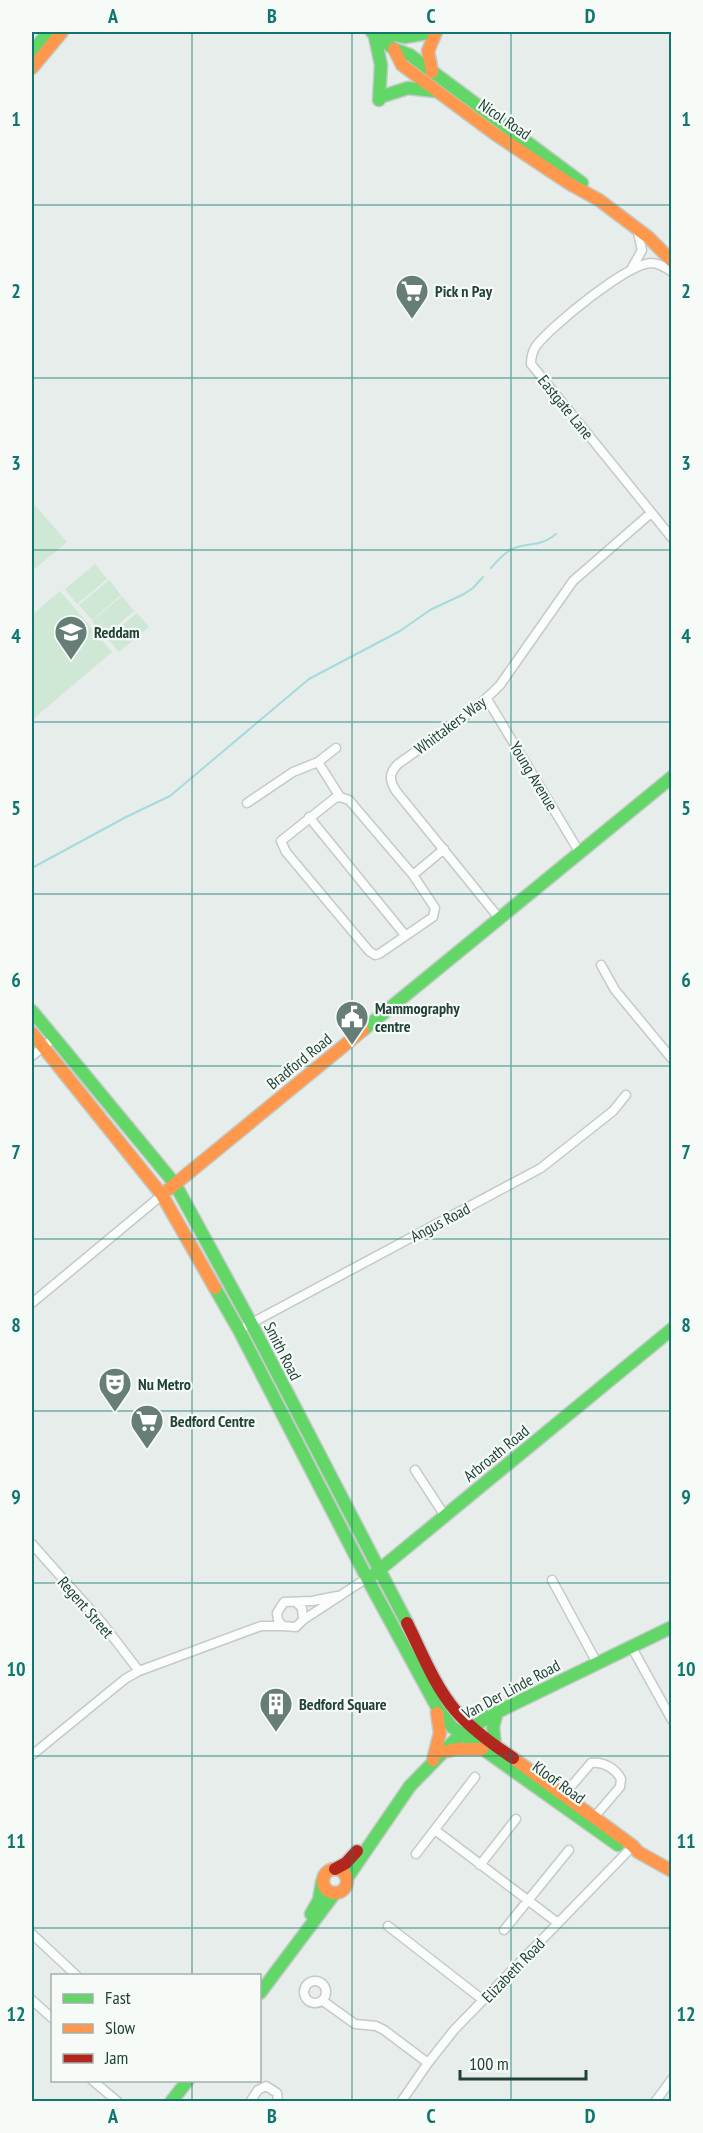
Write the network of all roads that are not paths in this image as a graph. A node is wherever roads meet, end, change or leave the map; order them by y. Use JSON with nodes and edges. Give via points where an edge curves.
{"nodes":[{"id":1,"x":48,"y":32,"type":"edge"},
{"id":2,"x":63,"y":32,"type":"edge"},
{"id":3,"x":375,"y":32,"type":"edge"},
{"id":4,"x":435,"y":32,"type":"edge"},
{"id":5,"x":394,"y":49,"type":"junction"},
{"id":6,"x":32,"y":53,"type":"edge"},
{"id":7,"x":410,"y":55,"type":"junction"},
{"id":8,"x":402,"y":65,"type":"junction"},
{"id":9,"x":32,"y":69,"type":"edge"},
{"id":10,"x":432,"y":72,"type":"junction"},
{"id":11,"x":441,"y":93,"type":"junction"},
{"id":12,"x":592,"y":195,"type":"junction"},
{"id":13,"x":637,"y":229,"type":"junction"},
{"id":14,"x":672,"y":261,"type":"edge"},
{"id":15,"x":632,"y":269,"type":"junction"},
{"id":16,"x":672,"y":272,"type":"edge"},
{"id":17,"x":651,"y":513,"type":"junction"},
{"id":18,"x":672,"y":538,"type":"edge"},
{"id":19,"x":488,"y":699,"type":"junction"},
{"id":20,"x":336,"y":748,"type":"dead end"},
{"id":21,"x":318,"y":762,"type":"junction"},
{"id":22,"x":672,"y":777,"type":"edge"},
{"id":23,"x":340,"y":797,"type":"junction"},
{"id":24,"x":247,"y":803,"type":"dead end"},
{"id":25,"x":309,"y":817,"type":"junction"},
{"id":26,"x":444,"y":849,"type":"junction"},
{"id":27,"x":580,"y":853,"type":"junction"},
{"id":28,"x":413,"y":875,"type":"junction"},
{"id":29,"x":499,"y":918,"type":"junction"},
{"id":30,"x":405,"y":935,"type":"junction"},
{"id":31,"x":601,"y":965,"type":"dead end"},
{"id":32,"x":32,"y":1011,"type":"edge"},
{"id":33,"x":32,"y":1033,"type":"edge"},
{"id":34,"x":54,"y":1039,"type":"junction"},
{"id":35,"x":43,"y":1047,"type":"junction"},
{"id":36,"x":32,"y":1056,"type":"edge"},
{"id":37,"x":672,"y":1059,"type":"edge"},
{"id":38,"x":626,"y":1095,"type":"dead end"},
{"id":39,"x":175,"y":1184,"type":"junction"},
{"id":40,"x":162,"y":1196,"type":"junction"},
{"id":41,"x":32,"y":1303,"type":"edge"},
{"id":42,"x":250,"y":1323,"type":"junction"},
{"id":43,"x":672,"y":1329,"type":"edge"},
{"id":44,"x":239,"y":1330,"type":"junction"},
{"id":45,"x":415,"y":1470,"type":"dead end"},
{"id":46,"x":445,"y":1516,"type":"junction"},
{"id":47,"x":32,"y":1544,"type":"edge"},
{"id":48,"x":380,"y":1571,"type":"junction"},
{"id":49,"x":367,"y":1578,"type":"junction"},
{"id":50,"x":552,"y":1580,"type":"dead end"},
{"id":51,"x":337,"y":1596,"type":"junction"},
{"id":52,"x":297,"y":1603,"type":"junction"},
{"id":53,"x":277,"y":1612,"type":"junction"},
{"id":54,"x":303,"y":1620,"type":"junction"},
{"id":55,"x":261,"y":1626,"type":"junction"},
{"id":56,"x":283,"y":1626,"type":"junction"},
{"id":57,"x":672,"y":1627,"type":"edge"},
{"id":58,"x":631,"y":1646,"type":"junction"},
{"id":59,"x":597,"y":1663,"type":"junction"},
{"id":60,"x":139,"y":1671,"type":"junction"},
{"id":61,"x":429,"y":1694,"type":"junction"},
{"id":62,"x":445,"y":1697,"type":"junction"},
{"id":63,"x":493,"y":1714,"type":"junction"},
{"id":64,"x":672,"y":1720,"type":"edge"},
{"id":65,"x":466,"y":1731,"type":"junction"},
{"id":66,"x":489,"y":1747,"type":"junction"},
{"id":67,"x":32,"y":1755,"type":"edge"},
{"id":68,"x":437,"y":1757,"type":"junction"},
{"id":69,"x":475,"y":1777,"type":"dead end"},
{"id":70,"x":561,"y":1798,"type":"junction"},
{"id":71,"x":390,"y":1812,"type":"junction"},
{"id":72,"x":516,"y":1819,"type":"dead end"},
{"id":73,"x":592,"y":1821,"type":"junction"},
{"id":74,"x":435,"y":1830,"type":"junction"},
{"id":75,"x":633,"y":1849,"type":"junction"},
{"id":76,"x":569,"y":1850,"type":"dead end"},
{"id":77,"x":416,"y":1854,"type":"dead end"},
{"id":78,"x":480,"y":1865,"type":"junction"},
{"id":79,"x":335,"y":1869,"type":"junction"},
{"id":80,"x":672,"y":1871,"type":"edge"},
{"id":81,"x":347,"y":1878,"type":"junction"},
{"id":82,"x":322,"y":1882,"type":"junction"},
{"id":83,"x":335,"y":1893,"type":"junction"},
{"id":84,"x":528,"y":1900,"type":"junction"},
{"id":85,"x":558,"y":1923,"type":"junction"},
{"id":86,"x":387,"y":1926,"type":"dead end"},
{"id":87,"x":504,"y":1930,"type":"dead end"},
{"id":88,"x":32,"y":1934,"type":"edge"},
{"id":89,"x":75,"y":1974,"type":"edge"},
{"id":90,"x":261,"y":1981,"type":"edge"},
{"id":91,"x":261,"y":1992,"type":"edge"},
{"id":92,"x":32,"y":2000,"type":"edge"},
{"id":93,"x":483,"y":2000,"type":"junction"},
{"id":94,"x":323,"y":2001,"type":"dead end"},
{"id":95,"x":51,"y":2017,"type":"edge"},
{"id":96,"x":428,"y":2063,"type":"junction"},
{"id":97,"x":672,"y":2079,"type":"edge"},
{"id":98,"x":94,"y":2082,"type":"edge"},
{"id":99,"x":186,"y":2082,"type":"edge"},
{"id":100,"x":118,"y":2102,"type":"edge"},
{"id":101,"x":171,"y":2102,"type":"edge"},
{"id":102,"x":250,"y":2102,"type":"edge"},
{"id":103,"x":278,"y":2102,"type":"edge"},
{"id":104,"x":401,"y":2102,"type":"edge"},
{"id":105,"x":655,"y":2102,"type":"edge"}],
"edges":[{"from":1,"to":6,"type":"main road"},
{"from":2,"to":9,"type":"main road"},
{"from":3,"to":4,"type":"main road","via":[[405,37]]},
{"from":3,"to":5,"type":"main road"},
{"from":3,"to":11,"type":"main road","via":[[381,98],[409,87]]},
{"from":4,"to":7,"type":"main road"},
{"from":4,"to":10,"type":"main road","via":[[427,50]]},
{"from":5,"to":7,"type":"main road","name":"Nicol Road"},
{"from":5,"to":8,"type":"main road"},
{"from":7,"to":8,"type":"main road"},
{"from":7,"to":10,"type":"main road","name":"Nicol Road"},
{"from":8,"to":11,"type":"main road","name":"Nicol Road"},
{"from":10,"to":12,"type":"main road","name":"Nicol Road","via":[[586,186]]},
{"from":11,"to":12,"type":"main road","name":"Nicol Road","via":[[495,134]]},
{"from":12,"to":13,"type":"main road","name":"Nicol Road"},
{"from":13,"to":14,"type":"main road","name":"Nicol Road"},
{"from":13,"to":15,"type":"street","via":[[642,250]]},
{"from":15,"to":16,"type":"street","name":"Eastgate Lane","via":[[650,263]]},
{"from":15,"to":17,"type":"street","name":"Eastgate Lane","via":[[592,296],[543,338],[533,350],[531,364]]},
{"from":17,"to":18,"type":"street","name":"Eastgate Lane"},
{"from":17,"to":19,"type":"street","name":"Whittakers Way","via":[[573,581]]},
{"from":19,"to":26,"type":"street","name":"Whittakers Way","via":[[398,764],[391,774],[396,792]]},
{"from":19,"to":27,"type":"street","name":"Young Avenue"},
{"from":20,"to":21,"type":"street"},
{"from":21,"to":23,"type":"street"},
{"from":21,"to":24,"type":"street","via":[[293,772]]},
{"from":22,"to":27,"type":"main road","name":"Bradford Road"},
{"from":23,"to":25,"type":"street"},
{"from":23,"to":28,"type":"street","via":[[349,800]]},
{"from":25,"to":30,"type":"street"},
{"from":25,"to":30,"type":"street","via":[[280,841],[286,852],[372,953],[379,954]]},
{"from":26,"to":28,"type":"street"},
{"from":26,"to":29,"type":"street","name":"Whittakers Way"},
{"from":27,"to":29,"type":"main road","name":"Bradford Road"},
{"from":28,"to":30,"type":"street","via":[[434,904],[435,913]]},
{"from":29,"to":39,"type":"main road","name":"Bradford Road"},
{"from":31,"to":37,"type":"street","via":[[615,990]]},
{"from":32,"to":34,"type":"main road","name":"Smith Road"},
{"from":33,"to":35,"type":"main road","name":"Smith Road"},
{"from":34,"to":35,"type":"street"},
{"from":34,"to":39,"type":"main road","name":"Smith Road"},
{"from":35,"to":36,"type":"street"},
{"from":35,"to":40,"type":"main road","name":"Smith Road"},
{"from":38,"to":42,"type":"street","name":"Angus Road","via":[[613,1111],[542,1168]]},
{"from":39,"to":40,"type":"main road","name":"Bradford Road"},
{"from":39,"to":42,"type":"main road","name":"Smith Road"},
{"from":40,"to":41,"type":"street","name":"Bradford Road"},
{"from":40,"to":44,"type":"main road","name":"Smith Road"},
{"from":42,"to":44,"type":"street","name":"Angus Road"},
{"from":42,"to":48,"type":"main road","name":"Smith Road"},
{"from":43,"to":46,"type":"main road","name":"Arbroath Road"},
{"from":44,"to":49,"type":"main road","name":"Smith Road"},
{"from":45,"to":46,"type":"street"},
{"from":46,"to":48,"type":"main road","name":"Arbroath Road"},
{"from":47,"to":60,"type":"street","name":"Regent Street"},
{"from":48,"to":49,"type":"main road","name":"Arbroath Road"},
{"from":48,"to":62,"type":"main road","name":"Smith Road"},
{"from":49,"to":51,"type":"street","name":"Arbroath Road"},
{"from":49,"to":61,"type":"main road","name":"Smith Road"},
{"from":50,"to":59,"type":"street"},
{"from":51,"to":52,"type":"street","name":"Arbroath Road"},
{"from":51,"to":54,"type":"street","name":"Arbroath Road"},
{"from":52,"to":53,"type":"street","via":[[284,1602]]},
{"from":52,"to":54,"type":"street","via":[[302,1608]]},
{"from":53,"to":55,"type":"street"},
{"from":53,"to":56,"type":"street"},
{"from":54,"to":56,"type":"street","via":[[296,1627]]},
{"from":55,"to":56,"type":"street"},
{"from":55,"to":60,"type":"street"},
{"from":57,"to":58,"type":"main road","name":"Van Der Linde Road"},
{"from":58,"to":59,"type":"main road","name":"Van Der Linde Road"},
{"from":58,"to":64,"type":"street"},
{"from":59,"to":63,"type":"main road","name":"Van Der Linde Road"},
{"from":60,"to":67,"type":"street"},
{"from":61,"to":65,"type":"main road","name":"Smith Road","via":[[445,1718]]},
{"from":61,"to":68,"type":"main road","via":[[441,1726]]},
{"from":62,"to":63,"type":"main road","via":[[471,1715]]},
{"from":62,"to":65,"type":"main road","name":"Smith Road"},
{"from":63,"to":65,"type":"main road","name":"Van Der Linde Road"},
{"from":63,"to":66,"type":"main road"},
{"from":65,"to":66,"type":"main road","name":"Kloof Road"},
{"from":65,"to":68,"type":"main road","name":"Van Der Linde Road"},
{"from":66,"to":68,"type":"main road","via":[[457,1749]]},
{"from":66,"to":70,"type":"main road","name":"Kloof Road"},
{"from":68,"to":71,"type":"main road","name":"Van Der Linde Road"},
{"from":69,"to":74,"type":"street"},
{"from":70,"to":73,"type":"main road","name":"Kloof Road"},
{"from":70,"to":73,"type":"street","via":[[591,1763],[599,1762],[616,1772],[621,1779],[620,1787]]},
{"from":71,"to":79,"type":"main road","name":"Van Der Linde Road","via":[[349,1860]]},
{"from":71,"to":81,"type":"main road","name":"Van Der Linde Road"},
{"from":72,"to":78,"type":"street"},
{"from":73,"to":75,"type":"main road","name":"Kloof Road"},
{"from":74,"to":77,"type":"street"},
{"from":74,"to":78,"type":"street"},
{"from":75,"to":80,"type":"main road","name":"Kloof Road"},
{"from":75,"to":85,"type":"street","name":"Elizabeth Road"},
{"from":76,"to":84,"type":"street"},
{"from":78,"to":84,"type":"street"},
{"from":79,"to":81,"type":"main road"},
{"from":79,"to":82,"type":"main road","via":[[327,1871]]},
{"from":81,"to":83,"type":"main road","via":[[345,1888]]},
{"from":82,"to":83,"type":"main road","via":[[325,1889]]},
{"from":82,"to":90,"type":"main road","via":[[316,1908]]},
{"from":83,"to":91,"type":"main road"},
{"from":84,"to":85,"type":"street"},
{"from":84,"to":87,"type":"street"},
{"from":85,"to":93,"type":"street","name":"Elizabeth Road"},
{"from":86,"to":93,"type":"street"},
{"from":88,"to":89,"type":"street"},
{"from":92,"to":95,"type":"street"},
{"from":93,"to":96,"type":"street","name":"Elizabeth Road"},
{"from":94,"to":96,"type":"street","via":[[352,2023],[384,2030]]},
{"from":96,"to":104,"type":"street","name":"Elizabeth Road"},
{"from":97,"to":105,"type":"street"},
{"from":98,"to":100,"type":"street"},
{"from":99,"to":101,"type":"main road"},
{"from":102,"to":103,"type":"street","via":[[266,2086],[277,2093]]}]}
